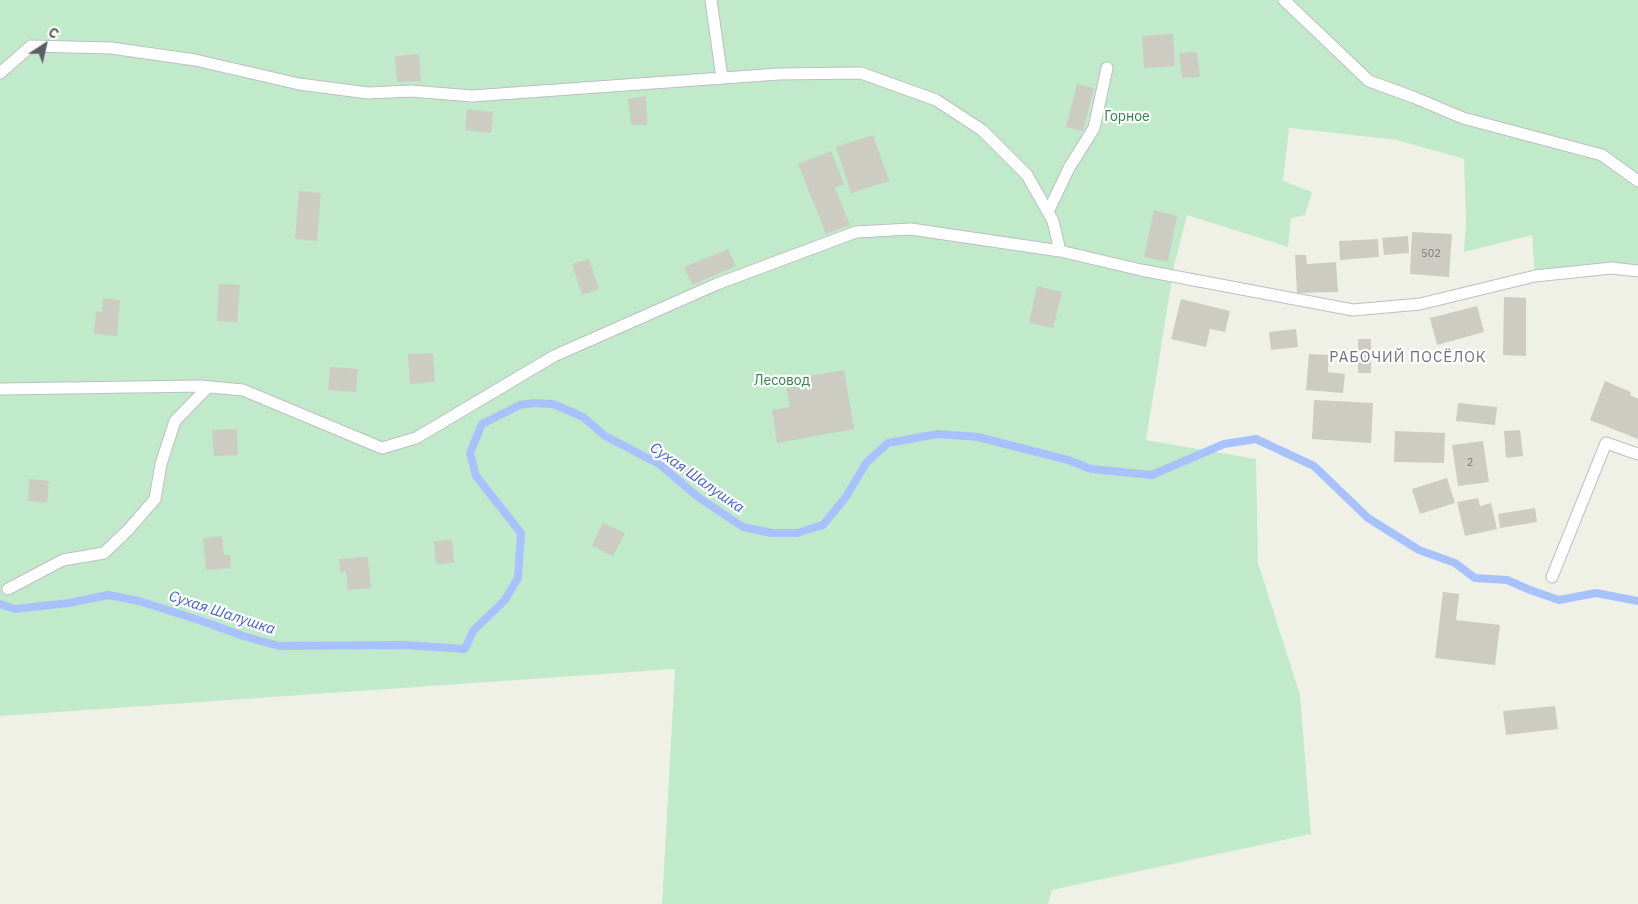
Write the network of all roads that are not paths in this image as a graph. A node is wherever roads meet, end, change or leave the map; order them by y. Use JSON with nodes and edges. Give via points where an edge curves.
{"nodes":[{"id":1,"x":711,"y":0,"type":"edge"},
{"id":2,"x":1284,"y":0,"type":"edge"},
{"id":3,"x":1107,"y":68,"type":"dead end"},
{"id":4,"x":0,"y":73,"type":"edge"},
{"id":5,"x":722,"y":78,"type":"junction"},
{"id":6,"x":1638,"y":181,"type":"edge"},
{"id":7,"x":1048,"y":212,"type":"junction"},
{"id":8,"x":1060,"y":252,"type":"junction"},
{"id":9,"x":1638,"y":272,"type":"edge"},
{"id":10,"x":208,"y":387,"type":"junction"},
{"id":11,"x":0,"y":389,"type":"edge"},
{"id":12,"x":1638,"y":454,"type":"edge"},
{"id":13,"x":1552,"y":577,"type":"dead end"},
{"id":14,"x":8,"y":589,"type":"dead end"}],
"edges":[{"from":1,"to":5,"type":"lane"},
{"from":2,"to":6,"type":"lane","via":[[1369,81],[1463,118],[1602,155]]},
{"from":3,"to":7,"type":"lane","via":[[1094,128],[1069,168]]},
{"from":4,"to":5,"type":"lane","via":[[31,46],[111,48],[195,60],[299,84],[368,93],[411,91],[472,96]]},
{"from":5,"to":7,"type":"lane","via":[[861,72],[936,100],[982,130],[1027,175]]},
{"from":7,"to":8,"type":"lane"},
{"from":8,"to":9,"type":"lane","via":[[1353,310],[1420,304],[1535,276],[1612,268]]},
{"from":8,"to":10,"type":"lane","via":[[911,229],[856,232],[717,284],[554,356],[416,438],[382,448],[243,390]]},
{"from":10,"to":11,"type":"lane"},
{"from":10,"to":14,"type":"lane","via":[[175,421],[154,499],[128,530],[104,553],[63,560]]},
{"from":12,"to":13,"type":"lane","via":[[1606,443]]}]}
